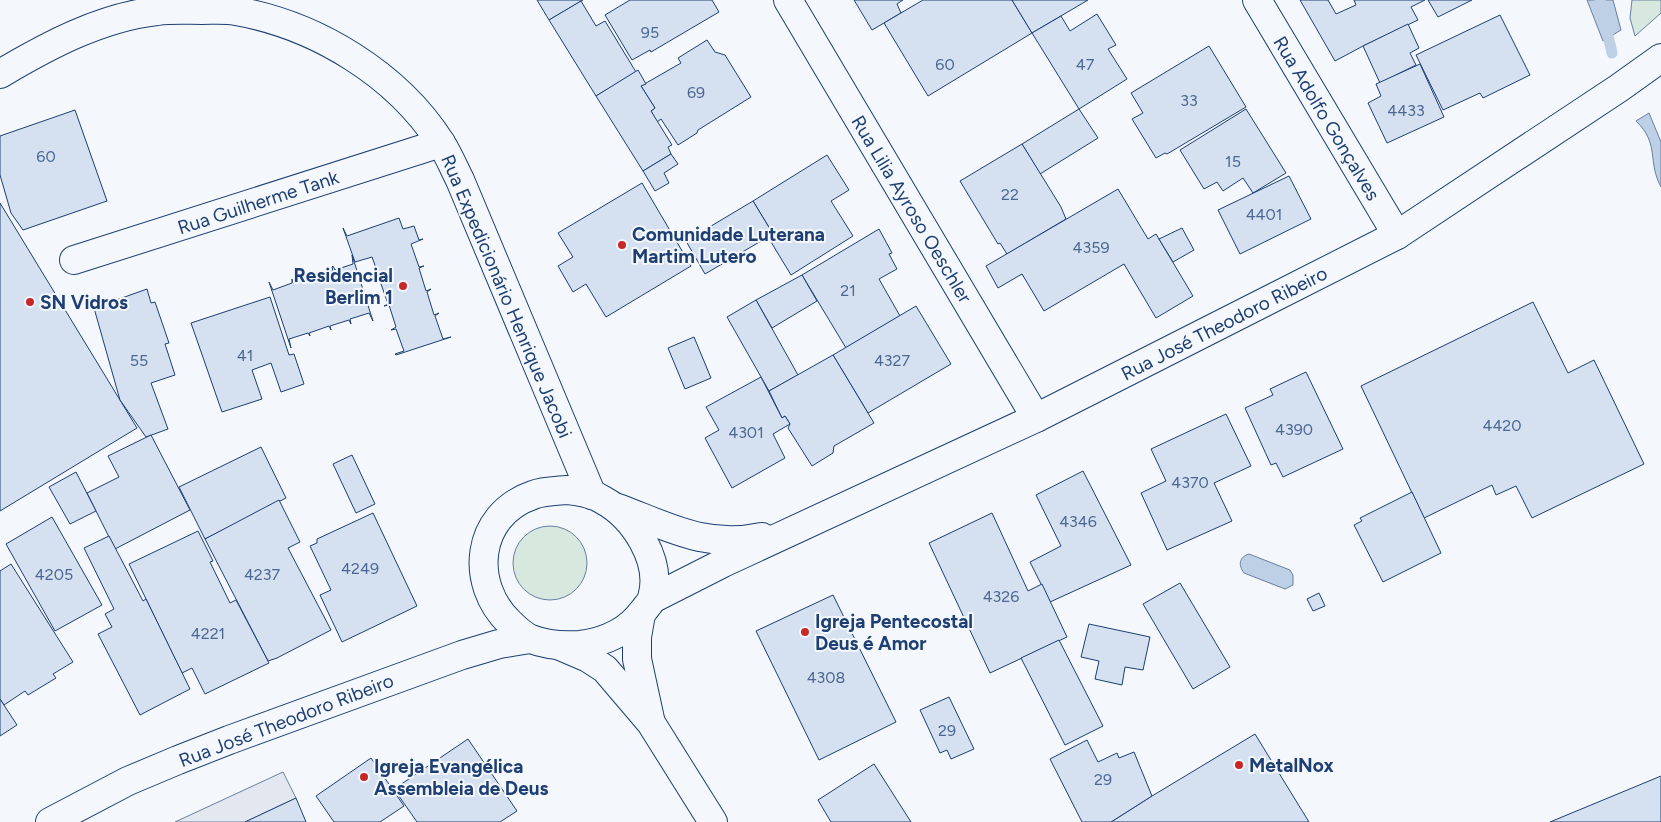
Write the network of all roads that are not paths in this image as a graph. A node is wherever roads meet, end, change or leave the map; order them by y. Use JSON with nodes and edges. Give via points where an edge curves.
{"nodes":[{"id":1,"x":788,"y":0,"type":"edge"},
{"id":2,"x":1257,"y":0,"type":"edge"},
{"id":3,"x":1661,"y":58,"type":"edge"},
{"id":4,"x":0,"y":74,"type":"edge"},
{"id":5,"x":441,"y":143,"type":"junction"},
{"id":6,"x":1397,"y":235,"type":"junction"},
{"id":7,"x":74,"y":260,"type":"dead end"},
{"id":8,"x":1036,"y":418,"type":"junction"},
{"id":9,"x":603,"y":501,"type":"junction"},
{"id":10,"x":793,"y":531,"type":"junction"},
{"id":11,"x":647,"y":606,"type":"junction"},
{"id":12,"x":530,"y":639,"type":"junction"},
{"id":13,"x":556,"y":645,"type":"junction"},
{"id":14,"x":651,"y":723,"type":"junction"},
{"id":15,"x":50,"y":822,"type":"edge"},
{"id":16,"x":713,"y":822,"type":"edge"}],
"edges":[{"from":1,"to":8,"type":"main road","name":"Rua Lilia Ayroso Oeschler"},
{"from":2,"to":6,"type":"main road","name":"Rua Adolfo Gonçalves"},
{"from":3,"to":6,"type":"main road","name":"Rua José Theodoro Ribeiro"},
{"from":4,"to":5,"type":"main road","name":"Rua Expedicionário Henrique Jacobi","via":[[45,48],[110,21],[157,11],[235,10],[299,28],[383,77],[417,111]]},
{"from":5,"to":7,"type":"main road","name":"Rua Guilherme Tank"},
{"from":5,"to":9,"type":"main road","name":"Rua Expedicionário Henrique Jacobi"},
{"from":6,"to":8,"type":"main road","name":"Rua José Theodoro Ribeiro"},
{"from":8,"to":10,"type":"main road","name":"Rua José Theodoro Ribeiro"},
{"from":9,"to":10,"type":"main road","name":"Rua José Theodoro Ribeiro","via":[[689,536],[712,540],[741,542]]},
{"from":9,"to":11,"type":"main road","via":[[635,529],[647,548],[654,578]]},
{"from":9,"to":12,"type":"main road","via":[[567,490],[533,495],[499,517],[488,533],[484,566],[490,596],[502,616]]},
{"from":10,"to":11,"type":"main road","name":"Rua José Theodoro Ribeiro","via":[[684,582]]},
{"from":11,"to":13,"type":"main road","via":[[630,626],[596,642]]},
{"from":11,"to":14,"type":"main road","via":[[637,637],[637,659]]},
{"from":12,"to":13,"type":"main road"},
{"from":12,"to":15,"type":"main road","name":"Rua José Theodoro Ribeiro","via":[[506,642],[462,655],[230,740],[128,781]]},
{"from":13,"to":14,"type":"main road","via":[[605,669]]},
{"from":14,"to":16,"type":"main road"}]}
